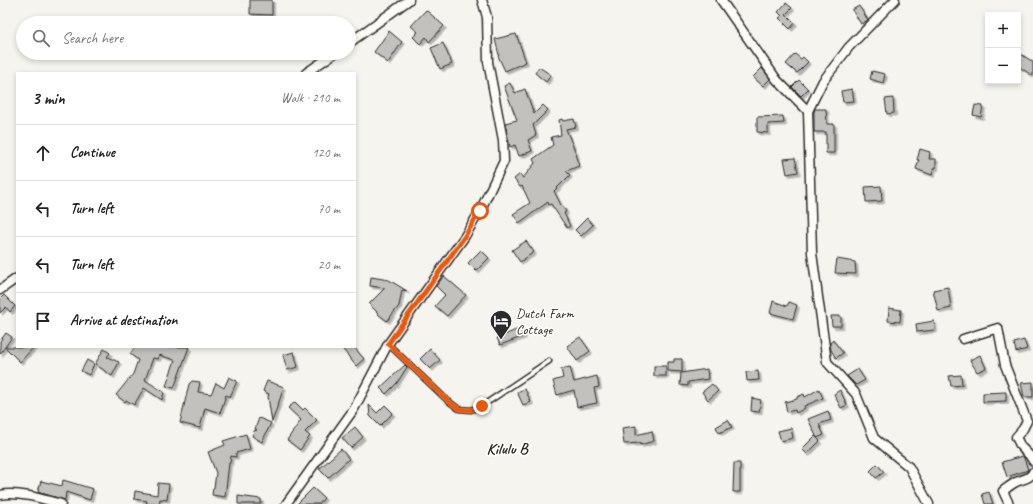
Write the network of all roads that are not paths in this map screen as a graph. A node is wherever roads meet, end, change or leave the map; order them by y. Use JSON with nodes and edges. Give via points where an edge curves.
{"nodes":[{"id":1,"x":409,"y":0,"type":"edge"},
{"id":2,"x":482,"y":0,"type":"edge"},
{"id":3,"x":721,"y":0,"type":"edge"},
{"id":4,"x":895,"y":0,"type":"edge"},
{"id":5,"x":356,"y":38,"type":"edge"},
{"id":6,"x":325,"y":60,"type":"edge"},
{"id":7,"x":307,"y":72,"type":"edge"},
{"id":8,"x":808,"y":110,"type":"junction"},
{"id":9,"x":16,"y":279,"type":"edge"},
{"id":10,"x":0,"y":290,"type":"edge"},
{"id":11,"x":963,"y":339,"type":"dead end"},
{"id":12,"x":388,"y":344,"type":"junction"},
{"id":13,"x":549,"y":361,"type":"dead end"},
{"id":14,"x":1033,"y":461,"type":"edge"},
{"id":15,"x":1033,"y":472,"type":"edge"},
{"id":16,"x":0,"y":495,"type":"edge"},
{"id":17,"x":61,"y":504,"type":"edge"},
{"id":18,"x":286,"y":504,"type":"edge"},
{"id":19,"x":929,"y":504,"type":"edge"},
{"id":20,"x":1009,"y":504,"type":"edge"}],
"edges":[{"from":1,"to":5,"type":"street"},
{"from":2,"to":12,"type":"street","via":[[487,17],[488,62],[503,140],[504,162],[465,236]]},
{"from":3,"to":8,"type":"street","via":[[777,80]]},
{"from":4,"to":8,"type":"street","via":[[840,58],[823,81]]},
{"from":6,"to":7,"type":"street"},
{"from":8,"to":19,"type":"street","via":[[812,253],[827,362],[856,394],[874,438],[909,467]]},
{"from":9,"to":10,"type":"street"},
{"from":11,"to":14,"type":"street","via":[[998,328],[1004,365],[1027,421],[1016,437]]},
{"from":12,"to":13,"type":"lane","via":[[459,409],[471,410],[482,406]]},
{"from":12,"to":18,"type":"street","via":[[354,409]]},
{"from":15,"to":20,"type":"street","via":[[1003,491]]},
{"from":16,"to":17,"type":"street","via":[[7,493]]}]}
